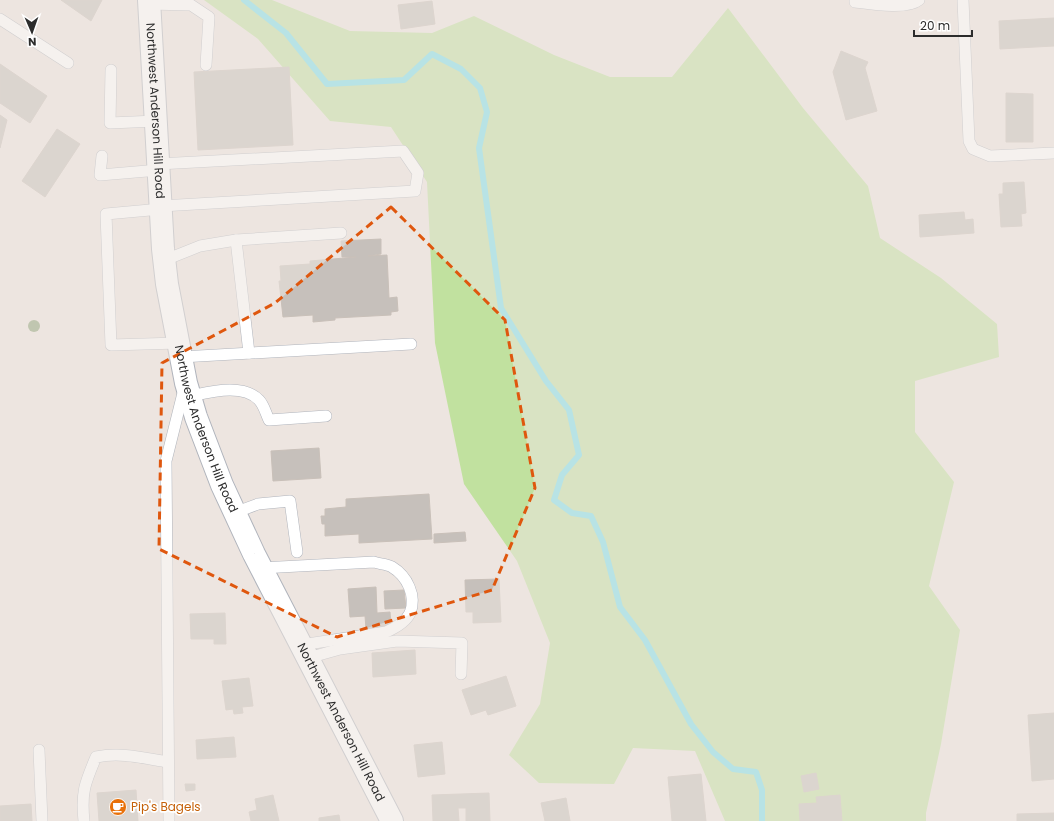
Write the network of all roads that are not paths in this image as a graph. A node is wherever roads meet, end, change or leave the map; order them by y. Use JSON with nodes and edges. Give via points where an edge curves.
{"nodes":[{"id":1,"x":855,"y":0,"type":"edge"},
{"id":2,"x":920,"y":0,"type":"edge"},
{"id":3,"x":963,"y":0,"type":"edge"},
{"id":4,"x":149,"y":2,"type":"edge"},
{"id":5,"x":0,"y":19,"type":"edge"},
{"id":6,"x":68,"y":63,"type":"dead end"},
{"id":7,"x":206,"y":65,"type":"dead end"},
{"id":8,"x":111,"y":70,"type":"dead end"},
{"id":9,"x":156,"y":121,"type":"junction"},
{"id":10,"x":1054,"y":153,"type":"edge"},
{"id":11,"x":102,"y":156,"type":"dead end"},
{"id":12,"x":158,"y":167,"type":"junction"},
{"id":13,"x":161,"y":208,"type":"junction"},
{"id":14,"x":342,"y":233,"type":"dead end"},
{"id":15,"x":236,"y":240,"type":"junction"},
{"id":16,"x":165,"y":260,"type":"junction"},
{"id":17,"x":411,"y":344,"type":"dead end"},
{"id":18,"x":179,"y":350,"type":"junction"},
{"id":19,"x":249,"y":353,"type":"junction"},
{"id":20,"x":188,"y":389,"type":"junction"},
{"id":21,"x":326,"y":416,"type":"dead end"},
{"id":22,"x":234,"y":513,"type":"junction"},
{"id":23,"x":297,"y":552,"type":"dead end"},
{"id":24,"x":261,"y":568,"type":"junction"},
{"id":25,"x":304,"y":651,"type":"junction"},
{"id":26,"x":461,"y":674,"type":"dead end"},
{"id":27,"x":39,"y":750,"type":"dead end"},
{"id":28,"x":168,"y":762,"type":"junction"},
{"id":29,"x":42,"y":821,"type":"edge"},
{"id":30,"x":84,"y":821,"type":"edge"},
{"id":31,"x":169,"y":821,"type":"edge"},
{"id":32,"x":392,"y":821,"type":"edge"}],
"edges":[{"from":1,"to":2,"type":"lane","via":[[882,5],[914,4]]},
{"from":3,"to":10,"type":"lane","via":[[969,141],[973,149],[990,156]]},
{"from":4,"to":7,"type":"lane","via":[[191,5],[210,17]]},
{"from":4,"to":9,"type":"main road","name":"Northwest Anderson Hill Road"},
{"from":5,"to":6,"type":"lane"},
{"from":8,"to":9,"type":"lane","via":[[110,123]]},
{"from":9,"to":12,"type":"main road","name":"Northwest Anderson Hill Road"},
{"from":11,"to":12,"type":"lane","via":[[100,175]]},
{"from":12,"to":13,"type":"main road","name":"Northwest Anderson Hill Road"},
{"from":12,"to":13,"type":"lane","via":[[403,151],[418,173],[415,191]]},
{"from":13,"to":16,"type":"main road","name":"Northwest Anderson Hill Road"},
{"from":13,"to":18,"type":"lane","via":[[106,214],[111,345]]},
{"from":14,"to":15,"type":"lane"},
{"from":15,"to":16,"type":"lane","via":[[200,246]]},
{"from":15,"to":19,"type":"lane"},
{"from":16,"to":18,"type":"main road","name":"Northwest Anderson Hill Road"},
{"from":17,"to":19,"type":"lane"},
{"from":18,"to":19,"type":"lane"},
{"from":18,"to":20,"type":"main road","name":"Northwest Anderson Hill Road"},
{"from":20,"to":21,"type":"lane","via":[[248,393],[260,401],[269,420]]},
{"from":20,"to":22,"type":"main road","name":"Northwest Anderson Hill Road","via":[[207,448]]},
{"from":20,"to":28,"type":"lane","via":[[166,461]]},
{"from":22,"to":23,"type":"lane","via":[[258,504],[290,501]]},
{"from":22,"to":24,"type":"main road","name":"Northwest Anderson Hill Road"},
{"from":24,"to":25,"type":"main road","name":"Northwest Anderson Hill Road"},
{"from":24,"to":25,"type":"lane","via":[[374,562],[391,566],[404,577],[410,589],[412,604],[409,614],[398,626],[386,632]]},
{"from":25,"to":26,"type":"lane","via":[[397,641],[462,643]]},
{"from":25,"to":32,"type":"main road","name":"Northwest Anderson Hill Road"},
{"from":27,"to":29,"type":"lane"},
{"from":28,"to":30,"type":"lane","via":[[129,754],[96,757],[86,780],[82,799]]},
{"from":28,"to":31,"type":"lane"}]}
